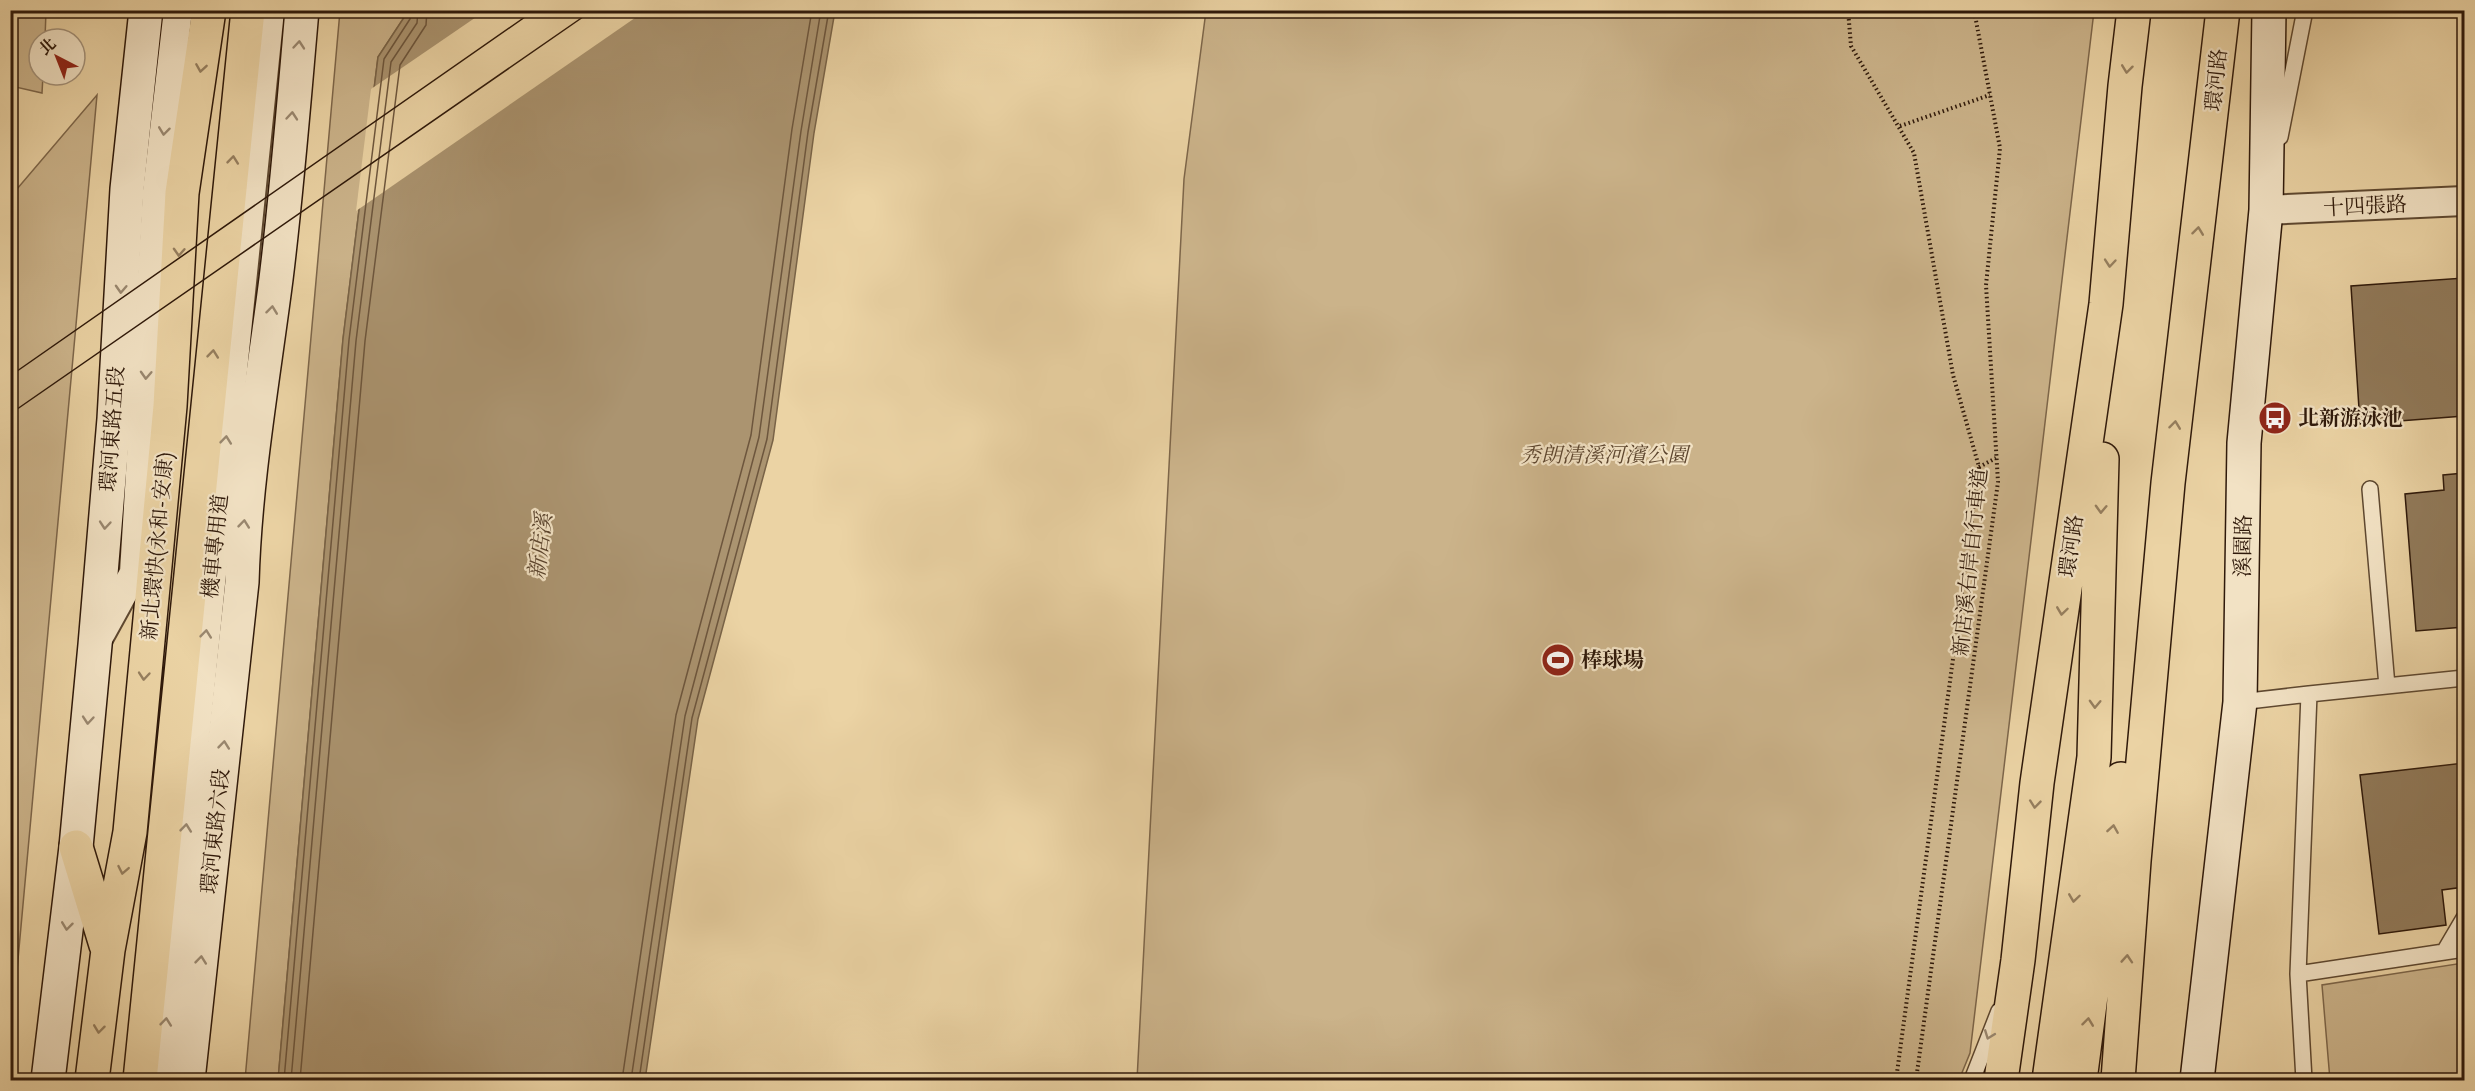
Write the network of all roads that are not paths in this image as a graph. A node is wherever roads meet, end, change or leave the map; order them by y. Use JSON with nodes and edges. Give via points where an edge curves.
{"nodes":[{"id":1,"x":146,"y":10,"type":"edge"},
{"id":2,"x":178,"y":10,"type":"edge"},
{"id":3,"x":209,"y":10,"type":"edge"},
{"id":4,"x":248,"y":10,"type":"edge"},
{"id":5,"x":270,"y":10,"type":"edge"},
{"id":6,"x":302,"y":10,"type":"edge"},
{"id":7,"x":2134,"y":10,"type":"edge"},
{"id":8,"x":2223,"y":10,"type":"edge"},
{"id":9,"x":2269,"y":10,"type":"edge"},
{"id":10,"x":2304,"y":10,"type":"edge"},
{"id":11,"x":2464,"y":201,"type":"edge"},
{"id":12,"x":2266,"y":210,"type":"junction"},
{"id":13,"x":2106,"y":304,"type":"junction"},
{"id":14,"x":2168,"y":483,"type":"junction"},
{"id":15,"x":2370,"y":489,"type":"dead end"},
{"id":16,"x":94,"y":645,"type":"junction"},
{"id":17,"x":2464,"y":678,"type":"edge"},
{"id":18,"x":2387,"y":686,"type":"junction"},
{"id":19,"x":2309,"y":694,"type":"junction"},
{"id":20,"x":2240,"y":702,"type":"junction"},
{"id":21,"x":76,"y":847,"type":"junction"},
{"id":22,"x":2464,"y":918,"type":"edge"},
{"id":23,"x":2464,"y":949,"type":"edge"},
{"id":24,"x":108,"y":950,"type":"junction"},
{"id":25,"x":2444,"y":952,"type":"junction"},
{"id":26,"x":2018,"y":960,"type":"junction"},
{"id":27,"x":2298,"y":974,"type":"junction"},
{"id":28,"x":48,"y":1080,"type":"edge"},
{"id":29,"x":93,"y":1080,"type":"edge"},
{"id":30,"x":140,"y":1080,"type":"edge"},
{"id":31,"x":160,"y":1080,"type":"edge"},
{"id":32,"x":188,"y":1080,"type":"edge"},
{"id":33,"x":1972,"y":1080,"type":"edge"},
{"id":34,"x":2001,"y":1080,"type":"edge"},
{"id":35,"x":2049,"y":1080,"type":"edge"},
{"id":36,"x":2080,"y":1080,"type":"edge"},
{"id":37,"x":2118,"y":1080,"type":"edge"},
{"id":38,"x":2197,"y":1080,"type":"edge"},
{"id":39,"x":2304,"y":1080,"type":"edge"}],
"edges":[{"from":1,"to":16,"type":"main road","name":"環河東路五段","one_way":true,"via":[[127,189],[114,419]]},
{"from":2,"to":16,"type":"street","one_way":true,"via":[[157,191],[134,573]]},
{"from":3,"to":24,"type":"highway","name":"新北環快(永和-安康)","one_way":true,"via":[[182,193],[170,406],[130,832]]},
{"from":30,"to":4,"type":"highway","name":"新北環快(永和-安康)","one_way":true},
{"from":31,"to":5,"type":"street","name":"機車專用道","one_way":true},
{"from":32,"to":6,"type":"main road","name":"環河東路六段","one_way":true,"via":[[242,582],[254,430],[281,239]]},
{"from":7,"to":13,"type":"highway","name":"環河路","one_way":true},
{"from":14,"to":8,"type":"highway","name":"環河路","one_way":true},
{"from":9,"to":12,"type":"main road","name":"溪園路"},
{"from":10,"to":12,"type":"lane"},
{"from":11,"to":12,"type":"street","name":"十四張路"},
{"from":12,"to":20,"type":"main road","name":"溪園路","via":[[2244,443]]},
{"from":13,"to":26,"type":"highway","name":"環河路","one_way":true,"via":[[2037,783]]},
{"from":13,"to":35,"type":"highway","one_way":true,"via":[[2094,757]]},
{"from":36,"to":14,"type":"highway","one_way":true,"via":[[2109,858]]},
{"from":37,"to":14,"type":"highway","name":"環河路","one_way":true},
{"from":15,"to":18,"type":"lane"},
{"from":16,"to":21,"type":"main road","name":"環河東路五段","one_way":true},
{"from":17,"to":18,"type":"lane"},
{"from":18,"to":19,"type":"lane"},
{"from":19,"to":20,"type":"lane"},
{"from":19,"to":27,"type":"lane"},
{"from":20,"to":38,"type":"main road","name":"溪園路"},
{"from":21,"to":24,"type":"highway"},
{"from":21,"to":28,"type":"main road","one_way":true},
{"from":22,"to":25,"type":"lane"},
{"from":23,"to":25,"type":"lane"},
{"from":24,"to":29,"type":"highway","name":"新北環快(永和-安康)","one_way":true},
{"from":25,"to":27,"type":"lane"},
{"from":26,"to":33,"type":"lane","one_way":true},
{"from":26,"to":34,"type":"highway","name":"環河路"},
{"from":27,"to":39,"type":"lane"}]}
